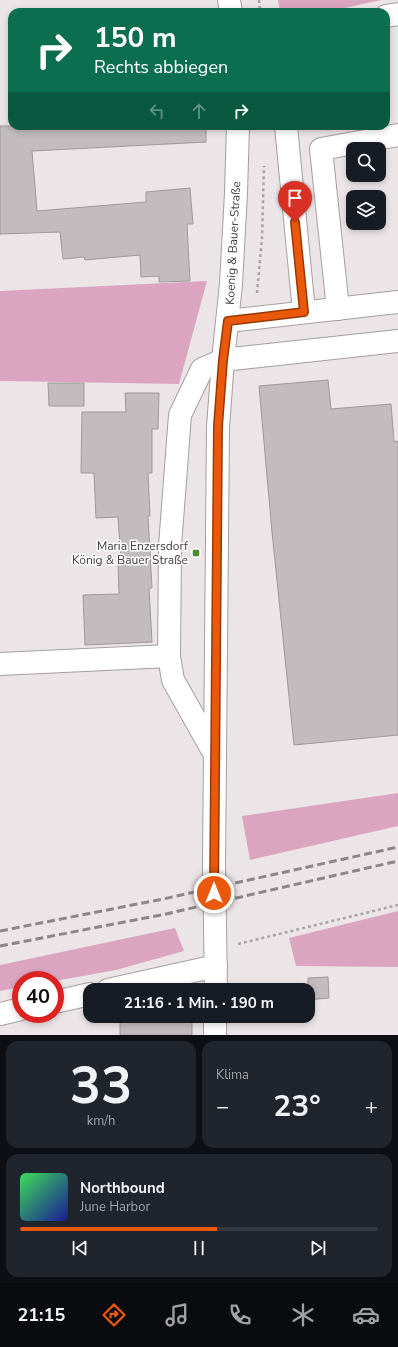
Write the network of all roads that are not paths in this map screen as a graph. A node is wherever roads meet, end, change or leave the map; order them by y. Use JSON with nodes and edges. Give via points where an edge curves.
{"nodes":[{"id":1,"x":238,"y":130,"type":"edge"},
{"id":2,"x":286,"y":130,"type":"edge"},
{"id":3,"x":398,"y":135,"type":"edge"},
{"id":4,"x":398,"y":302,"type":"edge"},
{"id":5,"x":338,"y":308,"type":"junction"},
{"id":6,"x":304,"y":312,"type":"junction"},
{"id":7,"x":228,"y":321,"type":"junction"},
{"id":8,"x":398,"y":341,"type":"edge"},
{"id":9,"x":223,"y":360,"type":"junction"},
{"id":10,"x":170,"y":656,"type":"junction"},
{"id":11,"x":0,"y":664,"type":"edge"},
{"id":12,"x":214,"y":754,"type":"junction"},
{"id":13,"x":216,"y":966,"type":"junction"},
{"id":14,"x":140,"y":983,"type":"edge"},
{"id":15,"x":216,"y":983,"type":"edge"},
{"id":16,"x":83,"y":996,"type":"edge"},
{"id":17,"x":64,"y":1000,"type":"edge"},
{"id":18,"x":12,"y":1011,"type":"edge"},
{"id":19,"x":0,"y":1014,"type":"edge"},
{"id":20,"x":216,"y":1023,"type":"edge"},
{"id":21,"x":215,"y":1035,"type":"edge"}],
"edges":[{"from":1,"to":7,"type":"street","name":"Koenig & Bauer-Straße"},
{"from":2,"to":6,"type":"street"},
{"from":3,"to":5,"type":"street","via":[[321,149]]},
{"from":4,"to":5,"type":"street"},
{"from":5,"to":6,"type":"street"},
{"from":6,"to":7,"type":"street"},
{"from":7,"to":9,"type":"street","name":"Koenig & Bauer-Straße"},
{"from":8,"to":9,"type":"street"},
{"from":9,"to":10,"type":"street","name":"Koenig & Bauer-Straße","via":[[202,369],[180,415],[170,546]]},
{"from":9,"to":12,"type":"street","name":"Koenig & Bauer-Straße","via":[[218,426]]},
{"from":10,"to":11,"type":"street"},
{"from":10,"to":12,"type":"street","name":"Koenig & Bauer-Straße","via":[[173,680]]},
{"from":12,"to":13,"type":"street","name":"Koenig & Bauer-Straße"},
{"from":13,"to":14,"type":"street"},
{"from":13,"to":15,"type":"street","name":"Koenig & Bauer-Straße"},
{"from":16,"to":17,"type":"street"},
{"from":18,"to":19,"type":"street"},
{"from":20,"to":21,"type":"street"}]}
